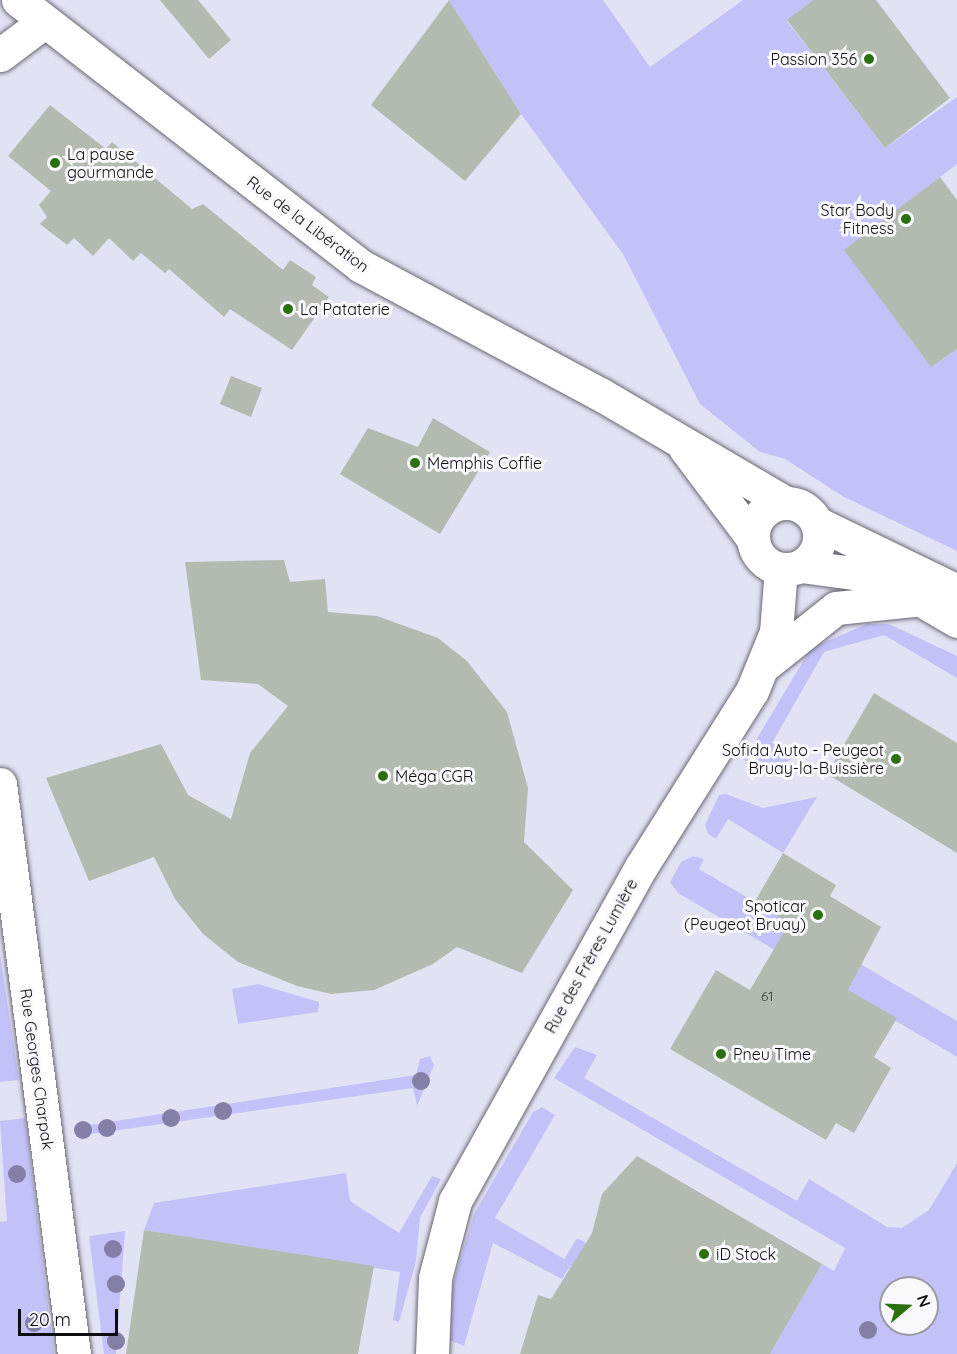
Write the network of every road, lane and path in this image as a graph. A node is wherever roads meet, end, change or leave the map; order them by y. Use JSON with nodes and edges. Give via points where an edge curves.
{"nodes":[{"id":1,"x":18,"y":0,"type":"edge"},
{"id":2,"x":44,"y":22,"type":"junction"},
{"id":3,"x":0,"y":56,"type":"edge"},
{"id":4,"x":684,"y":447,"type":"junction"},
{"id":5,"x":784,"y":502,"type":"junction"},
{"id":6,"x":817,"y":523,"type":"junction"},
{"id":7,"x":753,"y":539,"type":"junction"},
{"id":8,"x":791,"y":567,"type":"junction"},
{"id":9,"x":957,"y":591,"type":"edge"},
{"id":10,"x":923,"y":599,"type":"junction"},
{"id":11,"x":957,"y":621,"type":"edge"},
{"id":12,"x":767,"y":663,"type":"junction"},
{"id":13,"x":0,"y":784,"type":"edge"},
{"id":14,"x":74,"y":1354,"type":"edge"},
{"id":15,"x":432,"y":1354,"type":"edge"}],
"edges":[{"from":1,"to":2,"type":"main road","name":"Rue de la Libération"},
{"from":2,"to":3,"type":"main road"},
{"from":2,"to":4,"type":"main road","name":"Rue de la Libération","via":[[361,266],[610,399]]},
{"from":4,"to":5,"type":"main road","name":"Rue de la Libération","via":[[725,464]]},
{"from":4,"to":7,"type":"main road","name":"Rue de la Libération"},
{"from":5,"to":6,"type":"main road","via":[[804,507]]},
{"from":5,"to":7,"type":"main road","via":[[761,514]]},
{"from":6,"to":8,"type":"main road","via":[[819,543]]},
{"from":6,"to":9,"type":"main road"},
{"from":7,"to":8,"type":"main road","via":[[762,559]]},
{"from":8,"to":10,"type":"main road","via":[[882,577]]},
{"from":8,"to":12,"type":"main road","name":"Rue des Frères Lumière"},
{"from":10,"to":11,"type":"main road"},
{"from":10,"to":12,"type":"main road","via":[[837,608]]},
{"from":12,"to":15,"type":"main road","name":"Rue des Frères Lumière","via":[[641,867],[455,1201],[435,1278]]},
{"from":13,"to":14,"type":"main road","name":"Rue Georges Charpak"}]}
